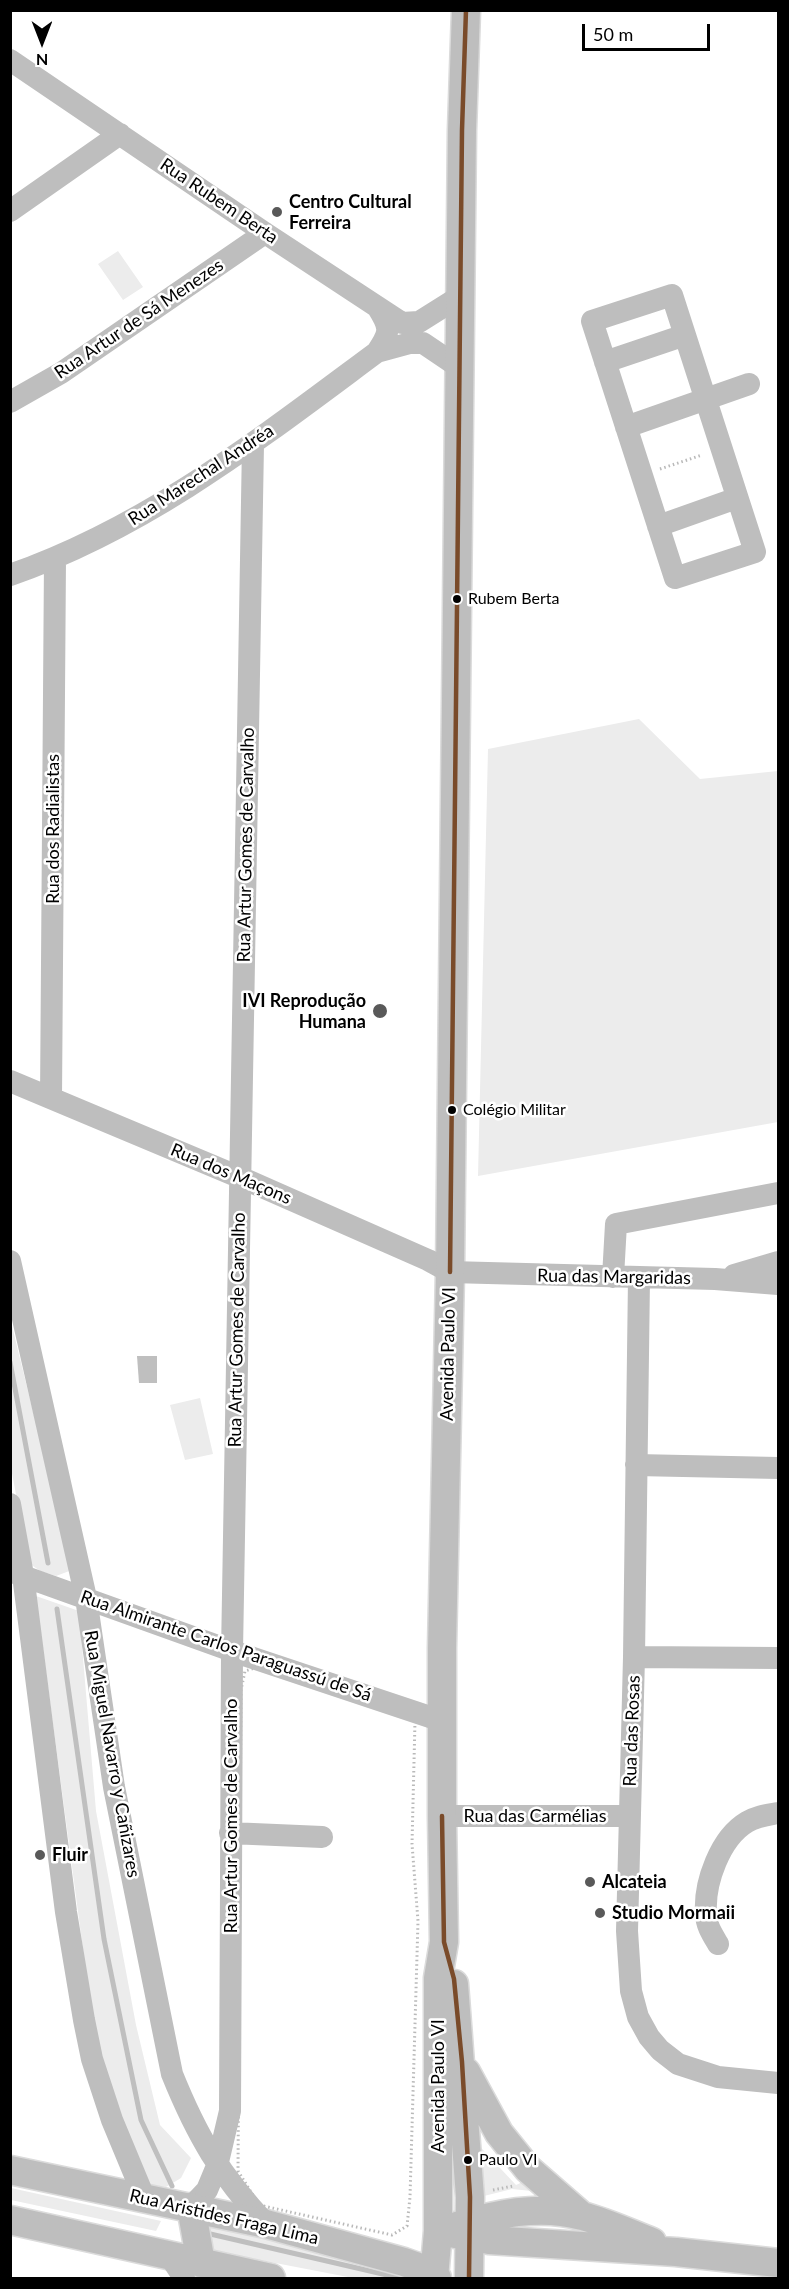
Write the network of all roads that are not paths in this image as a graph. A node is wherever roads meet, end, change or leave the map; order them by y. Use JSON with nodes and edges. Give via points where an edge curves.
{"nodes":[{"id":1,"x":466,"y":10,"type":"edge"},
{"id":2,"x":10,"y":60,"type":"edge"},
{"id":3,"x":120,"y":134,"type":"junction"},
{"id":4,"x":10,"y":211,"type":"edge"},
{"id":5,"x":265,"y":233,"type":"junction"},
{"id":6,"x":462,"y":295,"type":"junction"},
{"id":7,"x":378,"y":308,"type":"junction"},
{"id":8,"x":685,"y":335,"type":"junction"},
{"id":9,"x":377,"y":352,"type":"junction"},
{"id":10,"x":605,"y":362,"type":"junction"},
{"id":11,"x":460,"y":368,"type":"junction"},
{"id":12,"x":749,"y":384,"type":"dead end"},
{"id":13,"x":705,"y":399,"type":"junction"},
{"id":14,"x":10,"y":402,"type":"edge"},
{"id":15,"x":626,"y":427,"type":"junction"},
{"id":16,"x":253,"y":444,"type":"junction"},
{"id":17,"x":737,"y":498,"type":"junction"},
{"id":18,"x":658,"y":526,"type":"junction"},
{"id":19,"x":55,"y":559,"type":"junction"},
{"id":20,"x":10,"y":575,"type":"edge"},
{"id":21,"x":10,"y":1082,"type":"edge"},
{"id":22,"x":51,"y":1098,"type":"junction"},
{"id":23,"x":240,"y":1177,"type":"junction"},
{"id":24,"x":778,"y":1193,"type":"edge"},
{"id":25,"x":10,"y":1261,"type":"edge"},
{"id":26,"x":778,"y":1262,"type":"edge"},
{"id":27,"x":450,"y":1272,"type":"junction"},
{"id":28,"x":613,"y":1277,"type":"junction"},
{"id":29,"x":639,"y":1278,"type":"junction"},
{"id":30,"x":715,"y":1279,"type":"junction"},
{"id":31,"x":778,"y":1284,"type":"edge"},
{"id":32,"x":636,"y":1465,"type":"junction"},
{"id":33,"x":778,"y":1468,"type":"edge"},
{"id":34,"x":10,"y":1504,"type":"edge"},
{"id":35,"x":17,"y":1573,"type":"edge"},
{"id":36,"x":86,"y":1598,"type":"junction"},
{"id":37,"x":232,"y":1651,"type":"junction"},
{"id":38,"x":634,"y":1657,"type":"junction"},
{"id":39,"x":778,"y":1658,"type":"edge"},
{"id":40,"x":441,"y":1721,"type":"junction"},
{"id":41,"x":778,"y":1813,"type":"edge"},
{"id":42,"x":441,"y":1816,"type":"junction"},
{"id":43,"x":629,"y":1816,"type":"junction"},
{"id":44,"x":236,"y":1833,"type":"junction"},
{"id":45,"x":322,"y":1837,"type":"dead end"},
{"id":46,"x":444,"y":1942,"type":"junction"},
{"id":47,"x":718,"y":1944,"type":"dead end"},
{"id":48,"x":462,"y":2062,"type":"junction"},
{"id":49,"x":778,"y":2083,"type":"edge"},
{"id":50,"x":217,"y":2166,"type":"junction"},
{"id":51,"x":10,"y":2170,"type":"edge"},
{"id":52,"x":144,"y":2197,"type":"junction"},
{"id":53,"x":191,"y":2207,"type":"junction"},
{"id":54,"x":582,"y":2216,"type":"junction"},
{"id":55,"x":10,"y":2220,"type":"edge"},
{"id":56,"x":266,"y":2224,"type":"junction"},
{"id":57,"x":470,"y":2230,"type":"junction"},
{"id":58,"x":438,"y":2231,"type":"junction"},
{"id":59,"x":517,"y":2242,"type":"junction"},
{"id":60,"x":676,"y":2252,"type":"junction"},
{"id":61,"x":778,"y":2263,"type":"edge"},
{"id":62,"x":189,"y":2269,"type":"edge"},
{"id":63,"x":260,"y":2278,"type":"edge"},
{"id":64,"x":435,"y":2278,"type":"edge"},
{"id":65,"x":469,"y":2278,"type":"edge"},
{"id":66,"x":481,"y":2278,"type":"edge"}],
"edges":[{"from":1,"to":6,"type":"main road","name":"Avenida Paulo VI"},
{"from":2,"to":3,"type":"street","name":"Rua Rubem Berta"},
{"from":3,"to":4,"type":"street"},
{"from":3,"to":5,"type":"street","name":"Rua Rubem Berta"},
{"from":5,"to":7,"type":"street","name":"Rua Rubem Berta"},
{"from":5,"to":14,"type":"street","name":"Rua Artur de Sá Menezes","via":[[61,373]]},
{"from":6,"to":7,"type":"street","name":"Rua Rubem Berta","via":[[419,322],[402,324]]},
{"from":6,"to":11,"type":"main road","name":"Avenida Paulo VI"},
{"from":7,"to":9,"type":"street","via":[[388,325],[388,336]]},
{"from":8,"to":10,"type":"street"},
{"from":8,"to":10,"type":"street","via":[[672,295],[592,321]]},
{"from":8,"to":13,"type":"street"},
{"from":9,"to":11,"type":"street","name":"Rua Marechal Andréa","via":[[423,343]]},
{"from":9,"to":16,"type":"street","name":"Rua Marechal Andréa"},
{"from":10,"to":15,"type":"street"},
{"from":11,"to":27,"type":"main road","name":"Avenida Paulo VI"},
{"from":12,"to":13,"type":"street"},
{"from":13,"to":15,"type":"street"},
{"from":13,"to":17,"type":"street"},
{"from":15,"to":18,"type":"street"},
{"from":16,"to":19,"type":"street","name":"Rua Marechal Andréa","via":[[126,524]]},
{"from":16,"to":23,"type":"street","name":"Rua Artur Gomes de Carvalho","via":[[245,1072]]},
{"from":17,"to":18,"type":"street"},
{"from":17,"to":18,"type":"street","via":[[755,552],[675,578]]},
{"from":19,"to":20,"type":"street","name":"Rua Marechal Andréa"},
{"from":19,"to":22,"type":"street","name":"Rua dos Radialistas"},
{"from":21,"to":22,"type":"street","name":"Rua dos Maçons"},
{"from":22,"to":23,"type":"street","name":"Rua dos Maçons"},
{"from":23,"to":27,"type":"street","name":"Rua dos Maçons","via":[[281,1185]]},
{"from":23,"to":37,"type":"street","name":"Rua Artur Gomes de Carvalho"},
{"from":24,"to":28,"type":"street","via":[[616,1224]]},
{"from":25,"to":36,"type":"street","name":"Rua Miguel Navarro y Cañizares"},
{"from":26,"to":30,"type":"street"},
{"from":27,"to":28,"type":"street","name":"Rua das Margaridas"},
{"from":27,"to":40,"type":"main road","name":"Avenida Paulo VI"},
{"from":28,"to":29,"type":"street","name":"Rua das Margaridas"},
{"from":29,"to":30,"type":"street","name":"Rua das Margaridas"},
{"from":29,"to":32,"type":"street","name":"Rua das Rosas"},
{"from":30,"to":31,"type":"street","name":"Rua das Margaridas"},
{"from":32,"to":33,"type":"street"},
{"from":32,"to":38,"type":"street","name":"Rua das Rosas"},
{"from":34,"to":35,"type":"street"},
{"from":35,"to":36,"type":"street","name":"Rua Almirante Carlos Paraguassú de Sá"},
{"from":35,"to":52,"type":"street","via":[[84,2020],[109,2110]]},
{"from":36,"to":37,"type":"street","name":"Rua Almirante Carlos Paraguassú de Sá"},
{"from":36,"to":50,"type":"street","name":"Rua Miguel Navarro y Cañizares","via":[[114,1787],[172,2074]]},
{"from":37,"to":40,"type":"street","name":"Rua Almirante Carlos Paraguassú de Sá"},
{"from":37,"to":44,"type":"street","name":"Rua Artur Gomes de Carvalho"},
{"from":38,"to":39,"type":"street"},
{"from":38,"to":43,"type":"street","name":"Rua das Rosas"},
{"from":40,"to":42,"type":"main road","name":"Avenida Paulo VI"},
{"from":41,"to":47,"type":"street","via":[[761,1815],[745,1823],[729,1840],[717,1863],[710,1879],[706,1915]]},
{"from":42,"to":43,"type":"street","name":"Rua das Carmélias"},
{"from":42,"to":46,"type":"main road","name":"Avenida Paulo VI"},
{"from":43,"to":49,"type":"street","name":"Rua das Rosas","via":[[627,1963],[638,2017],[649,2037],[678,2064],[693,2070],[718,2077]]},
{"from":44,"to":45,"type":"street"},
{"from":44,"to":50,"type":"street","name":"Rua Artur Gomes de Carvalho","via":[[230,2111]]},
{"from":46,"to":48,"type":"main road","name":"Avenida Paulo VI","via":[[454,1979]]},
{"from":46,"to":58,"type":"main road","name":"Avenida Paulo VI","via":[[438,1978]]},
{"from":48,"to":54,"type":"main road","via":[[499,2133],[528,2169]]},
{"from":48,"to":57,"type":"main road","name":"Avenida Paulo VI"},
{"from":50,"to":53,"type":"street","name":"Rua Artur Gomes de Carvalho","via":[[207,2190]]},
{"from":50,"to":56,"type":"street","name":"Rua Miguel Navarro y Cañizares"},
{"from":51,"to":52,"type":"main road","name":"Rua Aristides Fraga Lima"},
{"from":52,"to":53,"type":"main road","name":"Rua Aristides Fraga Lima"},
{"from":53,"to":56,"type":"main road","name":"Rua Aristides Fraga Lima"},
{"from":53,"to":62,"type":"main road"},
{"from":54,"to":57,"type":"main road","via":[[520,2211]]},
{"from":54,"to":60,"type":"main road"},
{"from":55,"to":62,"type":"main road"},
{"from":56,"to":64,"type":"main road","name":"Rua Aristides Fraga Lima","via":[[404,2262]]},
{"from":57,"to":58,"type":"main road"},
{"from":57,"to":59,"type":"main road"},
{"from":57,"to":65,"type":"main road","name":"Avenida Paulo VI"},
{"from":58,"to":64,"type":"main road","name":"Avenida Paulo VI"},
{"from":59,"to":60,"type":"main road"},
{"from":59,"to":66,"type":"main road","via":[[498,2256]]},
{"from":60,"to":61,"type":"main road"},
{"from":62,"to":63,"type":"main road"}]}
